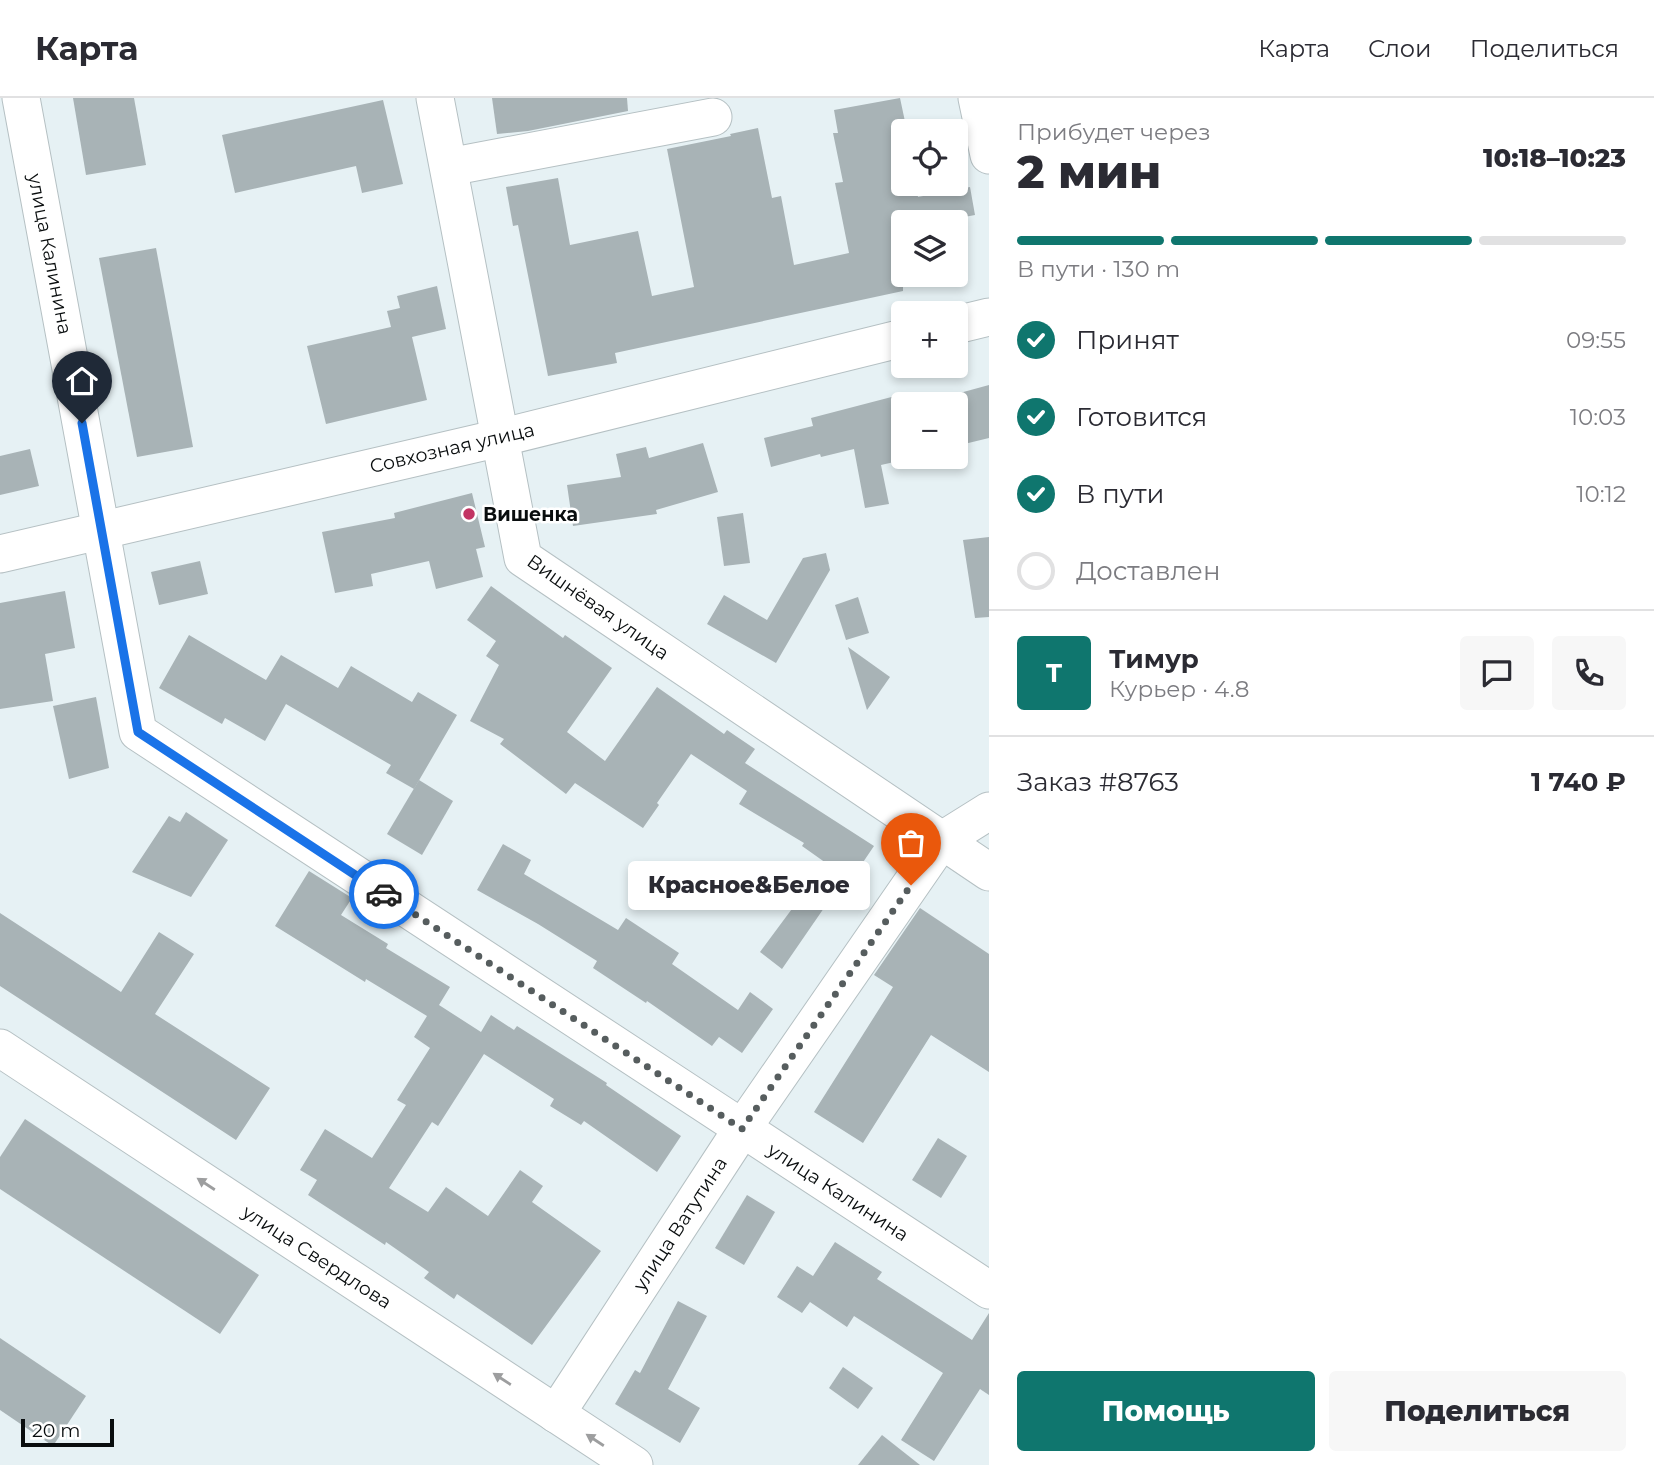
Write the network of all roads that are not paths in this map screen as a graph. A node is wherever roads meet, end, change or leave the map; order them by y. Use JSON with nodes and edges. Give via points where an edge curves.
{"nodes":[{"id":1,"x":21,"y":98,"type":"edge"},
{"id":2,"x":435,"y":98,"type":"edge"},
{"id":3,"x":977,"y":98,"type":"edge"},
{"id":4,"x":713,"y":117,"type":"dead end"},
{"id":5,"x":989,"y":155,"type":"edge"},
{"id":6,"x":449,"y":167,"type":"junction"},
{"id":7,"x":989,"y":317,"type":"edge"},
{"id":8,"x":968,"y":322,"type":"edge"},
{"id":9,"x":891,"y":341,"type":"edge"},
{"id":10,"x":500,"y":438,"type":"junction"},
{"id":11,"x":102,"y":531,"type":"junction"},
{"id":12,"x":0,"y":554,"type":"edge"},
{"id":13,"x":989,"y":811,"type":"edge"},
{"id":14,"x":941,"y":841,"type":"junction"},
{"id":15,"x":989,"y":872,"type":"edge"},
{"id":16,"x":0,"y":1048,"type":"edge"},
{"id":17,"x":742,"y":1129,"type":"junction"},
{"id":18,"x":989,"y":1290,"type":"edge"},
{"id":19,"x":556,"y":1414,"type":"junction"},
{"id":20,"x":634,"y":1465,"type":"edge"}],
"edges":[{"from":1,"to":11,"type":"street","name":"улица Калинина"},
{"from":2,"to":6,"type":"street","name":"Вишнёвая улица"},
{"from":3,"to":5,"type":"street"},
{"from":4,"to":6,"type":"street"},
{"from":6,"to":10,"type":"street","name":"Вишнёвая улица"},
{"from":7,"to":8,"type":"street"},
{"from":9,"to":10,"type":"street","name":"Совхозная улица"},
{"from":10,"to":11,"type":"street","name":"Совхозная улица"},
{"from":10,"to":14,"type":"street","name":"Вишнёвая улица","via":[[523,558]]},
{"from":11,"to":12,"type":"street","name":"Совхозная улица"},
{"from":11,"to":17,"type":"street","name":"улица Калинина","via":[[138,732]]},
{"from":13,"to":14,"type":"street","name":"улица Ватутина"},
{"from":14,"to":15,"type":"street","name":"Вишнёвая улица"},
{"from":14,"to":17,"type":"street","name":"улица Ватутина"},
{"from":19,"to":16,"type":"street","name":"улица Свердлова","one_way":true},
{"from":17,"to":18,"type":"street","name":"улица Калинина"},
{"from":17,"to":19,"type":"street","name":"улица Ватутина"},
{"from":20,"to":19,"type":"street","name":"улица Свердлова","one_way":true}]}
